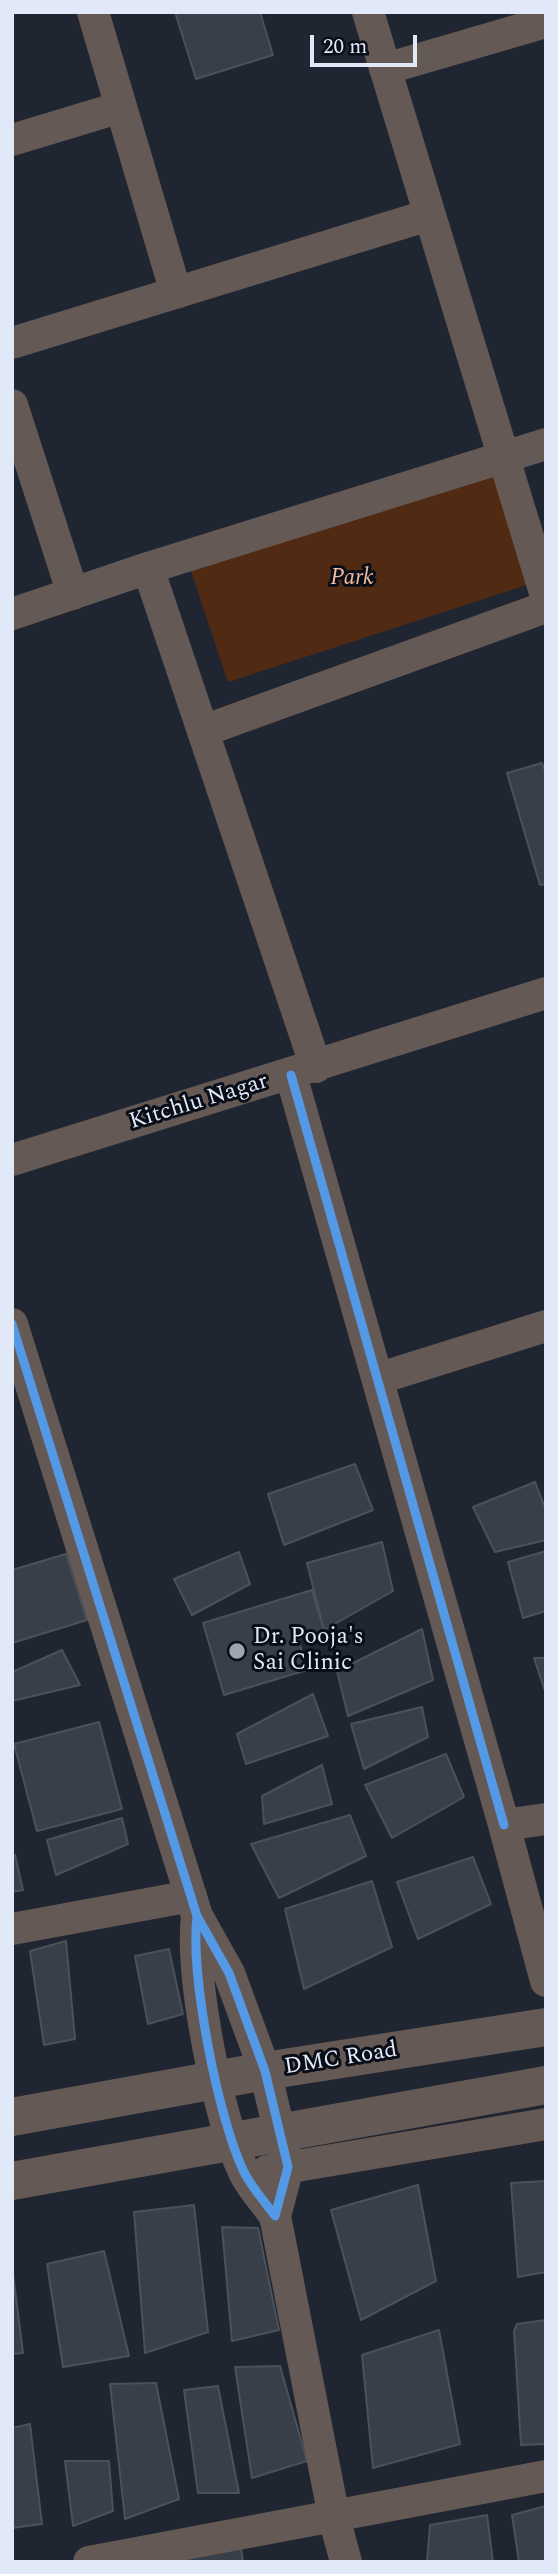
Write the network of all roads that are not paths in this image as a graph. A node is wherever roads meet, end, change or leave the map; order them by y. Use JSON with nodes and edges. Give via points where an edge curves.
{"nodes":[{"id":1,"x":93,"y":12,"type":"edge"},
{"id":2,"x":368,"y":12,"type":"edge"},
{"id":3,"x":546,"y":22,"type":"edge"},
{"id":4,"x":385,"y":69,"type":"junction"},
{"id":5,"x":121,"y":107,"type":"junction"},
{"id":6,"x":12,"y":140,"type":"edge"},
{"id":7,"x":429,"y":215,"type":"junction"},
{"id":8,"x":176,"y":293,"type":"junction"},
{"id":9,"x":12,"y":343,"type":"edge"},
{"id":10,"x":12,"y":405,"type":"edge"},
{"id":11,"x":546,"y":444,"type":"edge"},
{"id":12,"x":503,"y":457,"type":"junction"},
{"id":13,"x":148,"y":568,"type":"junction"},
{"id":14,"x":73,"y":594,"type":"junction"},
{"id":15,"x":546,"y":596,"type":"edge"},
{"id":16,"x":546,"y":607,"type":"edge"},
{"id":17,"x":12,"y":614,"type":"edge"},
{"id":18,"x":203,"y":731,"type":"junction"},
{"id":19,"x":546,"y":993,"type":"edge"},
{"id":20,"x":303,"y":1071,"type":"junction"},
{"id":21,"x":12,"y":1160,"type":"edge"},
{"id":22,"x":12,"y":1324,"type":"edge"},
{"id":23,"x":546,"y":1326,"type":"edge"},
{"id":24,"x":380,"y":1378,"type":"junction"},
{"id":25,"x":546,"y":1819,"type":"edge"},
{"id":26,"x":504,"y":1825,"type":"junction"},
{"id":27,"x":194,"y":1906,"type":"junction"},
{"id":28,"x":12,"y":1929,"type":"edge"},
{"id":29,"x":546,"y":1981,"type":"edge"},
{"id":30,"x":546,"y":2027,"type":"edge"},
{"id":31,"x":265,"y":2071,"type":"junction"},
{"id":32,"x":217,"y":2080,"type":"junction"},
{"id":33,"x":546,"y":2085,"type":"edge"},
{"id":34,"x":12,"y":2117,"type":"edge"},
{"id":35,"x":546,"y":2123,"type":"edge"},
{"id":36,"x":284,"y":2149,"type":"junction"},
{"id":37,"x":238,"y":2157,"type":"junction"},
{"id":38,"x":12,"y":2181,"type":"edge"},
{"id":39,"x":275,"y":2216,"type":"junction"},
{"id":40,"x":546,"y":2476,"type":"edge"},
{"id":41,"x":334,"y":2517,"type":"junction"},
{"id":42,"x":125,"y":2558,"type":"edge"},
{"id":43,"x":89,"y":2562,"type":"edge"},
{"id":44,"x":346,"y":2562,"type":"edge"}],
"edges":[{"from":1,"to":5,"type":"street"},
{"from":2,"to":4,"type":"street"},
{"from":3,"to":4,"type":"street"},
{"from":4,"to":7,"type":"street"},
{"from":5,"to":6,"type":"street"},
{"from":5,"to":8,"type":"street"},
{"from":7,"to":8,"type":"street"},
{"from":7,"to":12,"type":"street"},
{"from":8,"to":9,"type":"street"},
{"from":10,"to":14,"type":"street"},
{"from":11,"to":12,"type":"street"},
{"from":12,"to":13,"type":"street"},
{"from":12,"to":15,"type":"street"},
{"from":13,"to":14,"type":"street"},
{"from":13,"to":18,"type":"street"},
{"from":14,"to":17,"type":"street"},
{"from":16,"to":18,"type":"street"},
{"from":18,"to":20,"type":"street"},
{"from":19,"to":20,"type":"street","name":"Kitchlu Nagar"},
{"from":20,"to":21,"type":"street","name":"Kitchlu Nagar"},
{"from":20,"to":24,"type":"street"},
{"from":22,"to":27,"type":"street"},
{"from":23,"to":24,"type":"street"},
{"from":24,"to":26,"type":"street"},
{"from":25,"to":26,"type":"street"},
{"from":26,"to":29,"type":"street"},
{"from":27,"to":28,"type":"street"},
{"from":27,"to":31,"type":"street","via":[[229,1973]]},
{"from":27,"to":32,"type":"street","via":[[200,1993]]},
{"from":30,"to":31,"type":"street","name":"DMC Road"},
{"from":31,"to":32,"type":"street","name":"DMC Road"},
{"from":31,"to":36,"type":"street"},
{"from":32,"to":34,"type":"street","name":"DMC Road"},
{"from":32,"to":37,"type":"street"},
{"from":33,"to":36,"type":"street"},
{"from":35,"to":36,"type":"street"},
{"from":36,"to":37,"type":"street"},
{"from":36,"to":39,"type":"street"},
{"from":37,"to":38,"type":"street"},
{"from":37,"to":39,"type":"street"},
{"from":39,"to":41,"type":"street"},
{"from":40,"to":41,"type":"street"},
{"from":41,"to":42,"type":"street"},
{"from":41,"to":44,"type":"street"},
{"from":42,"to":43,"type":"street"}]}
